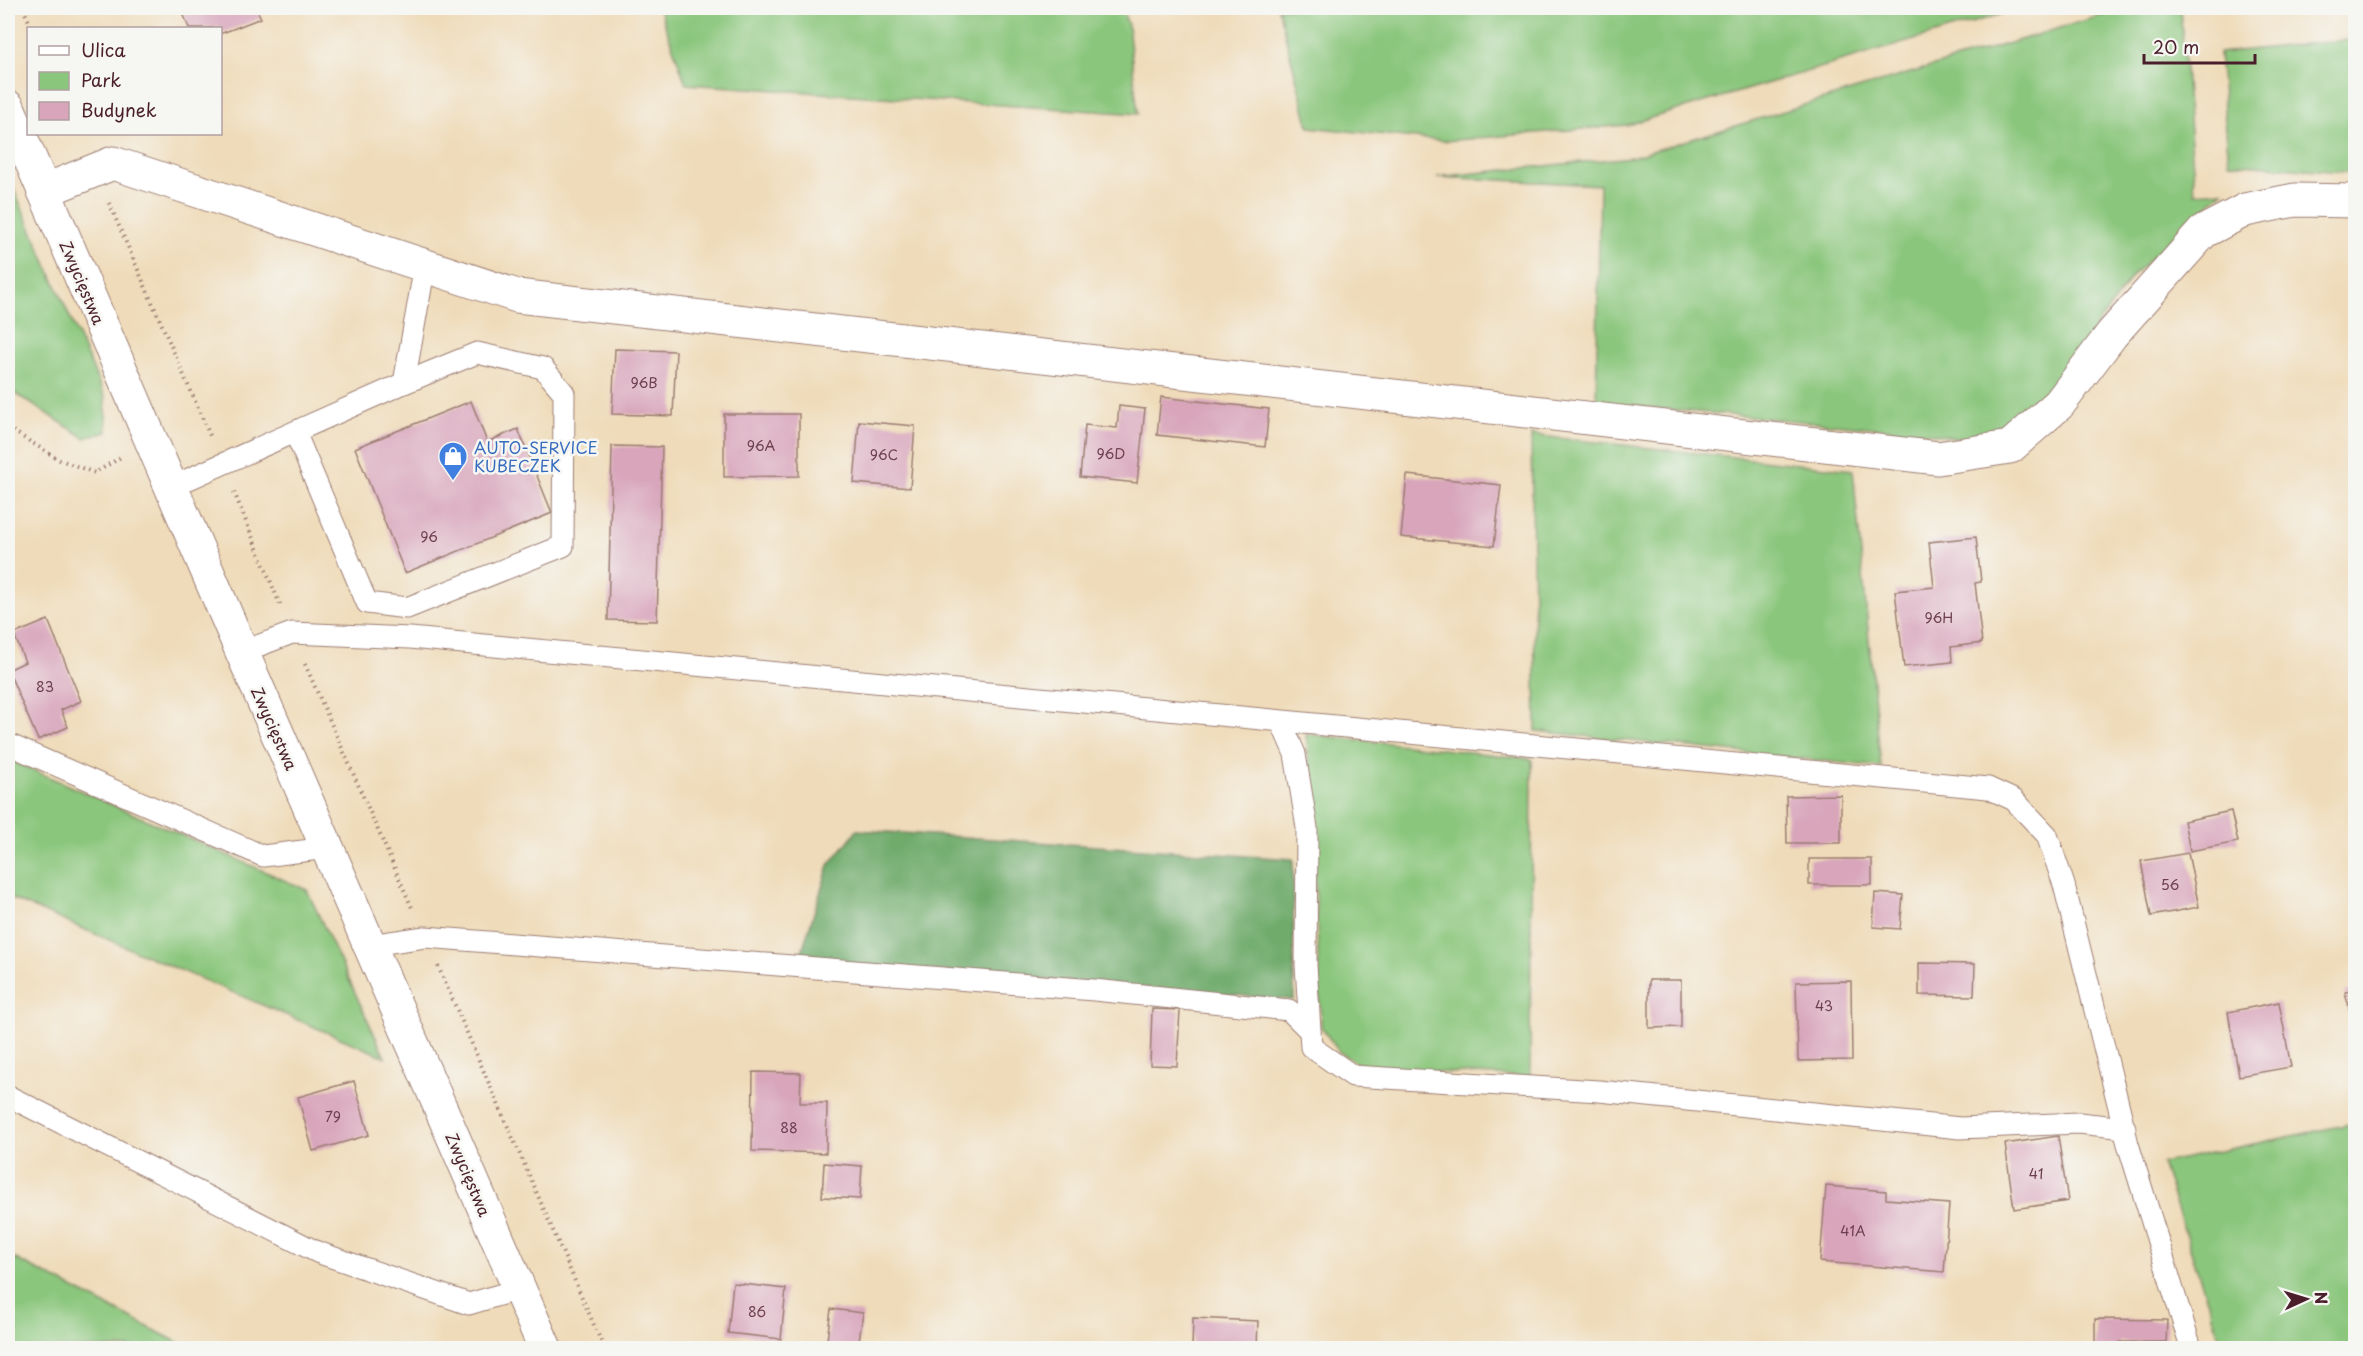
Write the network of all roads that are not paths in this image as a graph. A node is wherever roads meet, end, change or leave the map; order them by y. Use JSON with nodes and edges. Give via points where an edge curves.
{"nodes":[{"id":1,"x":8,"y":107,"type":"edge"},
{"id":2,"x":44,"y":191,"type":"junction"},
{"id":3,"x":2355,"y":201,"type":"edge"},
{"id":4,"x":425,"y":265,"type":"junction"},
{"id":5,"x":404,"y":383,"type":"junction"},
{"id":6,"x":295,"y":432,"type":"junction"},
{"id":7,"x":171,"y":488,"type":"junction"},
{"id":8,"x":242,"y":652,"type":"junction"},
{"id":9,"x":1281,"y":722,"type":"junction"},
{"id":10,"x":8,"y":744,"type":"edge"},
{"id":11,"x":327,"y":848,"type":"junction"},
{"id":12,"x":370,"y":945,"type":"junction"},
{"id":13,"x":1310,"y":1031,"type":"junction"},
{"id":14,"x":8,"y":1096,"type":"edge"},
{"id":15,"x":2125,"y":1128,"type":"junction"},
{"id":16,"x":519,"y":1289,"type":"junction"},
{"id":17,"x":545,"y":1348,"type":"edge"},
{"id":18,"x":2191,"y":1348,"type":"edge"}],
"edges":[{"from":1,"to":2,"type":"street","name":"Zwycięstwa"},
{"from":2,"to":4,"type":"street","via":[[113,163]]},
{"from":2,"to":7,"type":"street","name":"Zwycięstwa"},
{"from":3,"to":4,"type":"street","via":[[2295,200],[2245,210],[2203,232],[2112,334],[2059,404],[2010,447],[1938,458],[517,296]]},
{"from":4,"to":5,"type":"lane"},
{"from":5,"to":6,"type":"lane"},
{"from":5,"to":6,"type":"lane","via":[[477,353],[543,368],[564,393],[563,546],[407,608],[367,603]]},
{"from":6,"to":7,"type":"lane"},
{"from":7,"to":8,"type":"street","name":"Zwycięstwa"},
{"from":8,"to":9,"type":"lane","via":[[292,633],[422,639]]},
{"from":8,"to":11,"type":"street","name":"Zwycięstwa"},
{"from":9,"to":13,"type":"lane","via":[[1295,754],[1307,828],[1306,965]]},
{"from":9,"to":15,"type":"lane","via":[[1988,788],[2014,800],[2047,835],[2064,885]]},
{"from":10,"to":11,"type":"lane","via":[[263,856]]},
{"from":11,"to":12,"type":"street","name":"Zwycięstwa"},
{"from":12,"to":13,"type":"lane","via":[[425,937],[1094,990],[1289,1011]]},
{"from":12,"to":16,"type":"street","name":"Zwycięstwa"},
{"from":13,"to":15,"type":"lane","via":[[1311,1047],[1353,1076],[1599,1091],[1960,1128],[2079,1123]]},
{"from":14,"to":16,"type":"lane","via":[[317,1252],[469,1304]]},
{"from":15,"to":18,"type":"lane"},
{"from":16,"to":17,"type":"street","name":"Zwycięstwa"}]}
